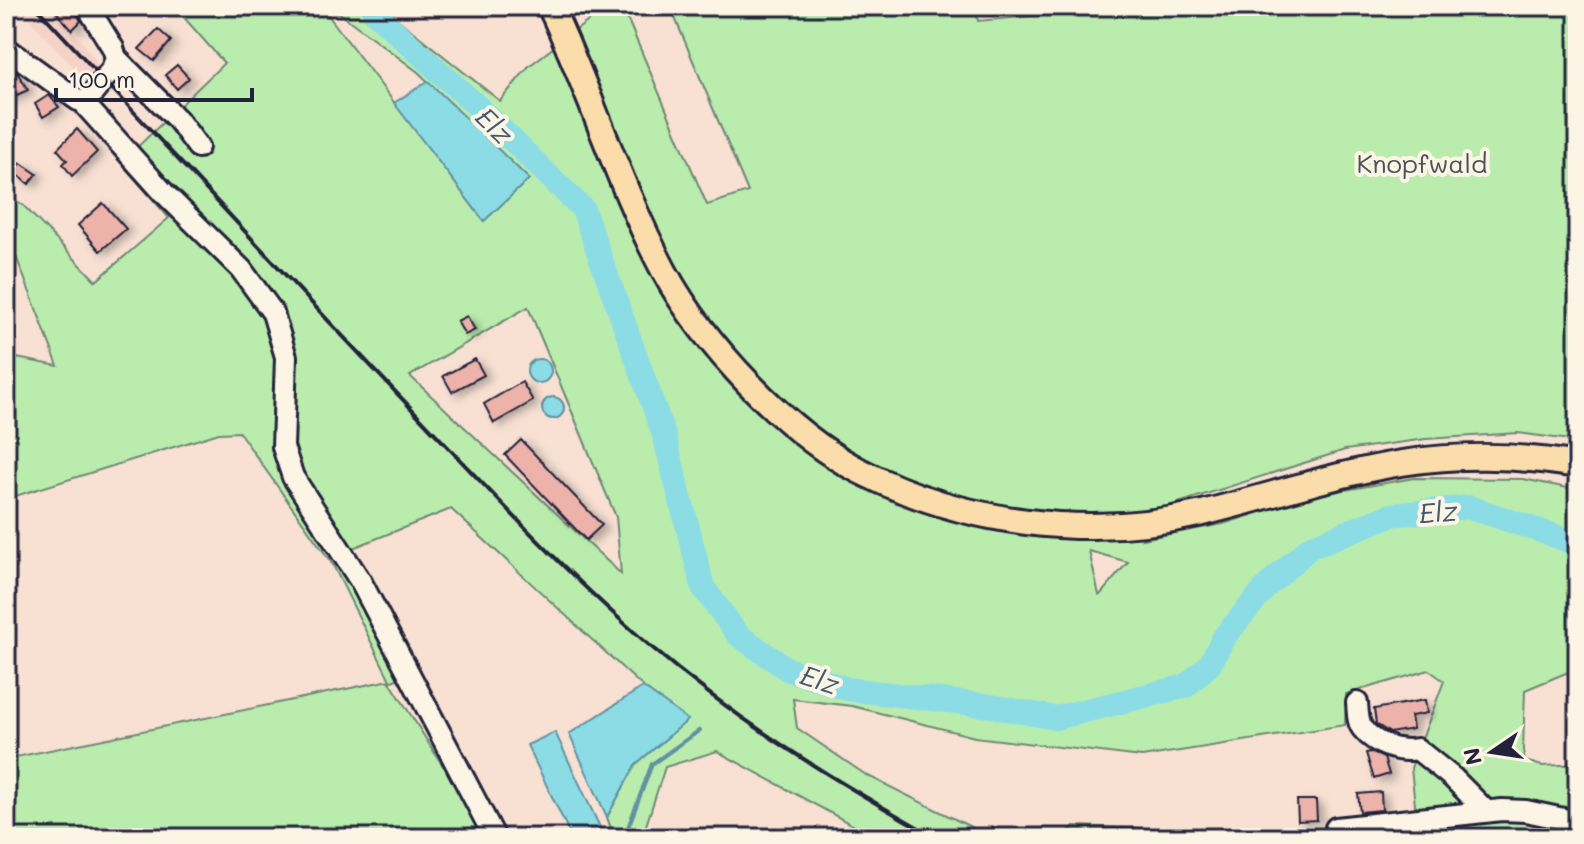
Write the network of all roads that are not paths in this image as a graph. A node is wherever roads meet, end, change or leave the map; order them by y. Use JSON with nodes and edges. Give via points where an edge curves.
{"nodes":[{"id":1,"x":87,"y":6,"type":"edge"},
{"id":2,"x":550,"y":6,"type":"edge"},
{"id":3,"x":6,"y":48,"type":"edge"},
{"id":4,"x":116,"y":58,"type":"junction"},
{"id":5,"x":27,"y":61,"type":"junction"},
{"id":6,"x":6,"y":72,"type":"edge"},
{"id":7,"x":86,"y":102,"type":"junction"},
{"id":8,"x":198,"y":147,"type":"dead end"},
{"id":9,"x":1578,"y":465,"type":"edge"},
{"id":10,"x":1357,"y":703,"type":"dead end"},
{"id":11,"x":1486,"y":811,"type":"junction"},
{"id":12,"x":1578,"y":822,"type":"edge"},
{"id":13,"x":1336,"y":828,"type":"dead end"},
{"id":14,"x":495,"y":838,"type":"edge"}],
"edges":[{"from":1,"to":4,"type":"street"},
{"from":2,"to":9,"type":"main road","via":[[665,273],[747,380],[797,428],[858,470],[921,497],[990,516],[1091,526],[1197,514],[1329,479],[1446,458],[1536,458]]},
{"from":3,"to":5,"type":"street"},
{"from":4,"to":7,"type":"street"},
{"from":4,"to":8,"type":"street"},
{"from":5,"to":6,"type":"street"},
{"from":5,"to":7,"type":"street"},
{"from":7,"to":14,"type":"street","via":[[164,193],[241,269],[273,313],[286,357],[283,447],[293,477],[361,582]]},
{"from":10,"to":11,"type":"street","via":[[1363,729],[1396,750],[1417,749]]},
{"from":11,"to":12,"type":"street","via":[[1526,811]]},
{"from":11,"to":13,"type":"street"}]}
